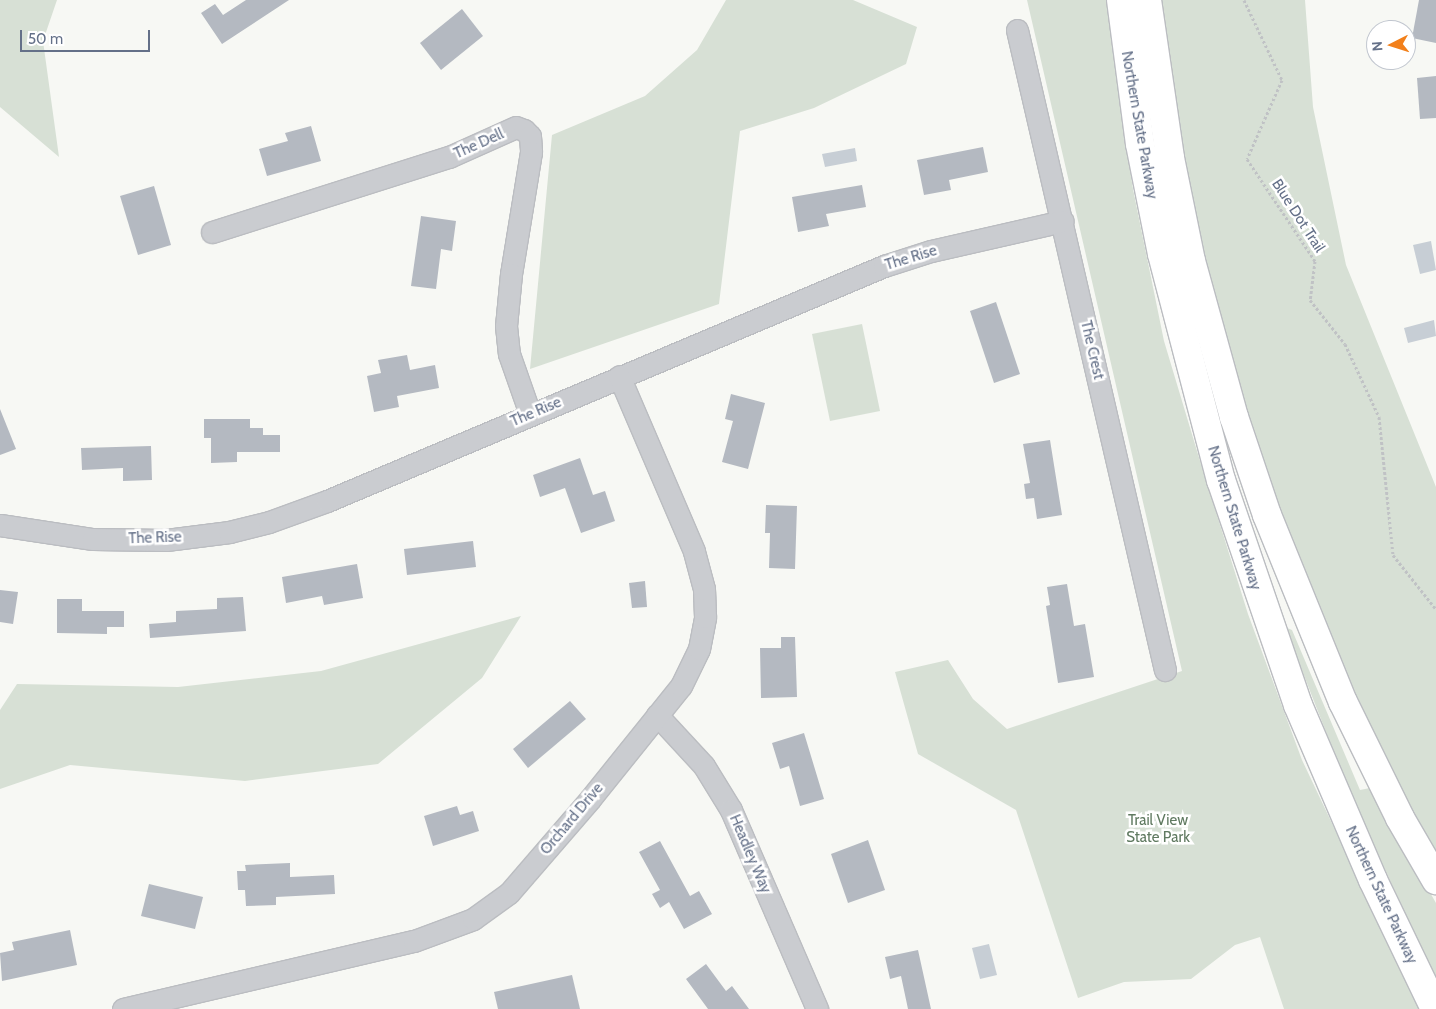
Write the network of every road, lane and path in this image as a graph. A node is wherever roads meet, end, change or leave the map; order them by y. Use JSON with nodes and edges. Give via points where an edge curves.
{"nodes":[{"id":1,"x":1121,"y":0,"type":"edge"},
{"id":2,"x":1147,"y":0,"type":"edge"},
{"id":3,"x":1244,"y":0,"type":"edge"},
{"id":4,"x":1017,"y":30,"type":"dead end"},
{"id":5,"x":1062,"y":221,"type":"junction"},
{"id":6,"x":212,"y":232,"type":"dead end"},
{"id":7,"x":619,"y":376,"type":"junction"},
{"id":8,"x":530,"y":414,"type":"junction"},
{"id":9,"x":0,"y":525,"type":"edge"},
{"id":10,"x":1436,"y":609,"type":"edge"},
{"id":11,"x":1165,"y":670,"type":"dead end"},
{"id":12,"x":657,"y":715,"type":"junction"},
{"id":13,"x":1436,"y":880,"type":"edge"},
{"id":14,"x":123,"y":1009,"type":"edge"},
{"id":15,"x":817,"y":1009,"type":"edge"},
{"id":16,"x":1435,"y":1009,"type":"edge"}],
"edges":[{"from":1,"to":16,"type":"highway","name":"Northern State Parkway","via":[[1140,144],[1162,254],[1221,480],[1298,706],[1373,880]]},
{"from":2,"to":13,"type":"highway","name":"Northern State Parkway","via":[[1170,158],[1191,261],[1234,417],[1270,524],[1343,702],[1400,818]]},
{"from":3,"to":10,"type":"path","name":"Blue Dot Trail","via":[[1282,80],[1247,159],[1315,261],[1310,300],[1345,344],[1378,417],[1393,555]]},
{"from":4,"to":5,"type":"street","name":"The Crest"},
{"from":5,"to":7,"type":"street","name":"The Rise","via":[[931,251],[884,266]]},
{"from":5,"to":11,"type":"street","name":"The Crest"},
{"from":6,"to":8,"type":"street","name":"The Dell","via":[[449,157],[516,127],[524,130],[530,136],[531,152],[506,326],[509,354]]},
{"from":7,"to":8,"type":"street","name":"The Rise"},
{"from":7,"to":12,"type":"street","name":"Orchard Drive","via":[[694,551],[704,589],[705,617],[699,649],[681,686]]},
{"from":8,"to":9,"type":"street","name":"The Rise","via":[[327,501],[229,532],[166,540],[93,539]]},
{"from":12,"to":14,"type":"street","name":"Orchard Drive","via":[[590,800],[509,893],[473,919],[414,941]]},
{"from":12,"to":15,"type":"street","name":"Headley Way","via":[[704,766],[731,810]]}]}
